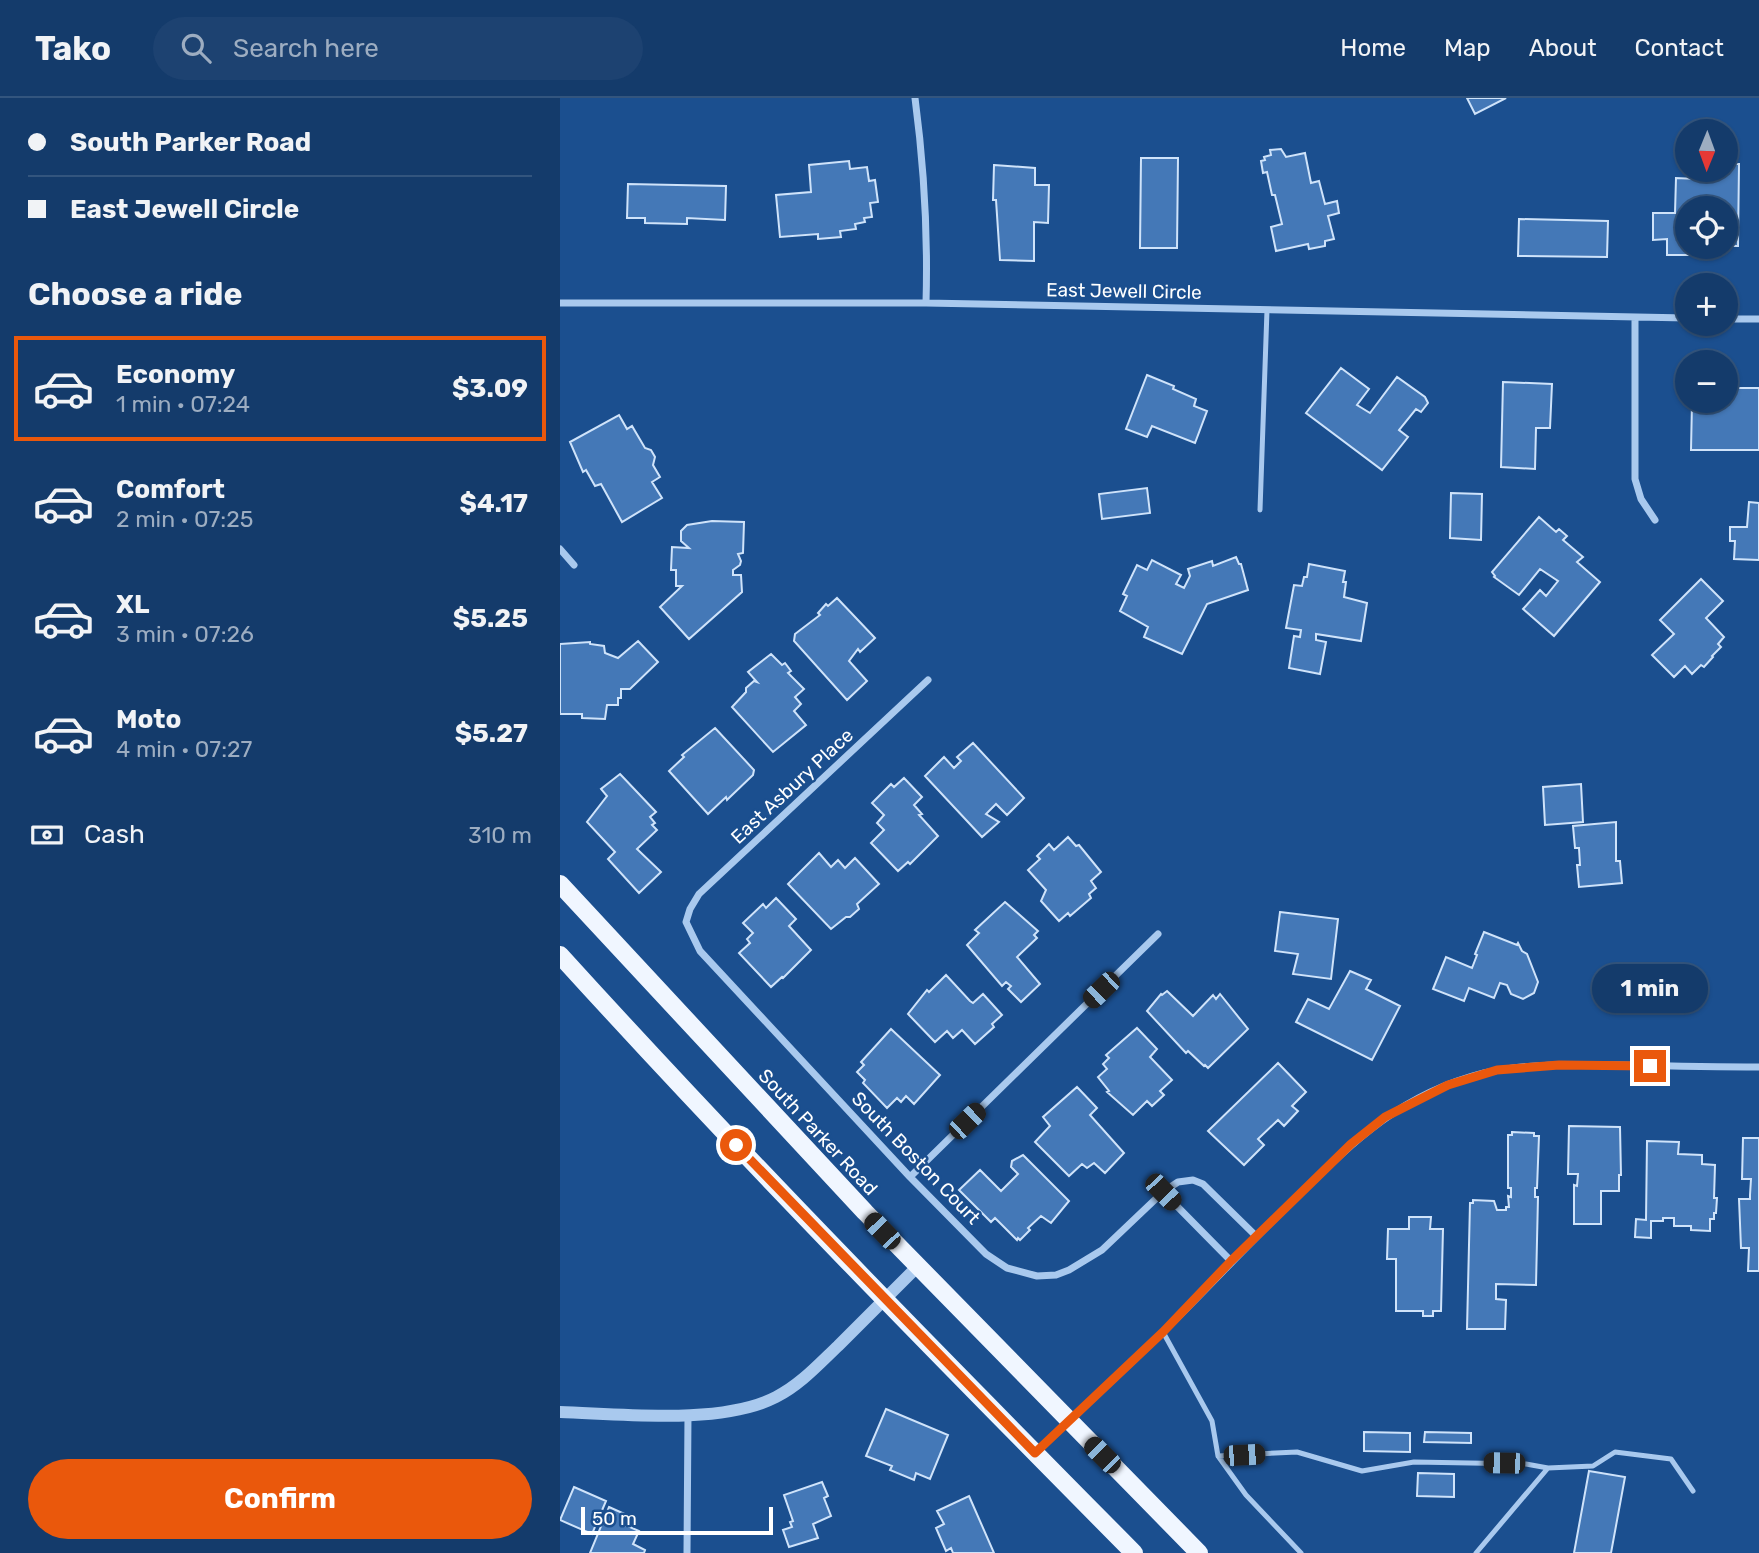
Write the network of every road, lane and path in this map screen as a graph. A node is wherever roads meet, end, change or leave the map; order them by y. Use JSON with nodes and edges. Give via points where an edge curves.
{"nodes":[{"id":1,"x":915,"y":98,"type":"edge"},
{"id":2,"x":560,"y":303,"type":"edge"},
{"id":3,"x":926,"y":303,"type":"junction"},
{"id":4,"x":1267,"y":310,"type":"junction"},
{"id":5,"x":1635,"y":317,"type":"junction"},
{"id":6,"x":1675,"y":318,"type":"edge"},
{"id":7,"x":1738,"y":319,"type":"edge"},
{"id":8,"x":1759,"y":319,"type":"edge"},
{"id":9,"x":1260,"y":510,"type":"dead end"},
{"id":10,"x":1655,"y":520,"type":"dead end"},
{"id":11,"x":560,"y":549,"type":"edge"},
{"id":12,"x":574,"y":565,"type":"dead end"},
{"id":13,"x":928,"y":680,"type":"dead end"},
{"id":14,"x":560,"y":884,"type":"edge"},
{"id":15,"x":686,"y":922,"type":"joint"},
{"id":16,"x":1158,"y":934,"type":"dead end"},
{"id":17,"x":560,"y":955,"type":"edge"},
{"id":18,"x":1759,"y":1067,"type":"edge"},
{"id":19,"x":910,"y":1177,"type":"junction"},
{"id":20,"x":1163,"y":1192,"type":"junction"},
{"id":21,"x":1256,"y":1236,"type":"junction"},
{"id":22,"x":1231,"y":1261,"type":"junction"},
{"id":23,"x":917,"y":1267,"type":"junction"},
{"id":24,"x":884,"y":1300,"type":"junction"},
{"id":25,"x":1163,"y":1332,"type":"junction"},
{"id":26,"x":560,"y":1412,"type":"edge"},
{"id":27,"x":688,"y":1415,"type":"junction"},
{"id":28,"x":1068,"y":1422,"type":"junction"},
{"id":29,"x":1035,"y":1453,"type":"junction"},
{"id":30,"x":1218,"y":1456,"type":"junction"},
{"id":31,"x":1548,"y":1468,"type":"junction"},
{"id":32,"x":1693,"y":1491,"type":"dead end"},
{"id":33,"x":687,"y":1553,"type":"edge"},
{"id":34,"x":1134,"y":1553,"type":"edge"},
{"id":35,"x":1199,"y":1553,"type":"edge"},
{"id":36,"x":1301,"y":1553,"type":"edge"},
{"id":37,"x":1476,"y":1553,"type":"edge"}],
"edges":[{"from":1,"to":3,"type":"street","via":[[926,220]]},
{"from":2,"to":3,"type":"street","name":"East Jewell Circle"},
{"from":3,"to":4,"type":"street","name":"East Jewell Circle"},
{"from":4,"to":5,"type":"street","name":"East Jewell Circle"},
{"from":4,"to":9,"type":"lane"},
{"from":5,"to":6,"type":"street","name":"East Jewell Circle"},
{"from":5,"to":10,"type":"street","via":[[1635,479]]},
{"from":7,"to":8,"type":"street"},
{"from":11,"to":12,"type":"street"},
{"from":13,"to":15,"type":"street","name":"East Asbury Place","via":[[699,894]]},
{"from":14,"to":23,"type":"main road","name":"South Parker Road"},
{"from":15,"to":19,"type":"street","name":"South Boston Court","via":[[700,951]]},
{"from":16,"to":19,"type":"street"},
{"from":17,"to":24,"type":"main road"},
{"from":18,"to":21,"type":"street","via":[[1549,1066],[1497,1070],[1469,1078],[1412,1102],[1374,1125]]},
{"from":19,"to":20,"type":"street","name":"South Boston Court","via":[[995,1262],[1037,1276],[1056,1275],[1091,1258]]},
{"from":20,"to":21,"type":"street","name":"South Boston Court","via":[[1184,1180],[1198,1181]]},
{"from":20,"to":22,"type":"street"},
{"from":21,"to":22,"type":"street"},
{"from":22,"to":25,"type":"street"},
{"from":23,"to":24,"type":"street"},
{"from":23,"to":28,"type":"main road","name":"South Parker Road"},
{"from":24,"to":27,"type":"street","via":[[786,1392],[742,1409]]},
{"from":24,"to":29,"type":"main road"},
{"from":25,"to":28,"type":"street"},
{"from":25,"to":30,"type":"lane","via":[[1212,1421]]},
{"from":26,"to":27,"type":"street"},
{"from":27,"to":33,"type":"street"},
{"from":28,"to":29,"type":"street"},
{"from":28,"to":35,"type":"main road","name":"South Parker Road"},
{"from":29,"to":34,"type":"main road"},
{"from":30,"to":31,"type":"lane","via":[[1297,1452],[1362,1472],[1414,1462]]},
{"from":30,"to":36,"type":"lane","via":[[1246,1495]]},
{"from":31,"to":32,"type":"lane","via":[[1593,1466],[1615,1452],[1671,1459]]},
{"from":31,"to":37,"type":"lane"}]}
